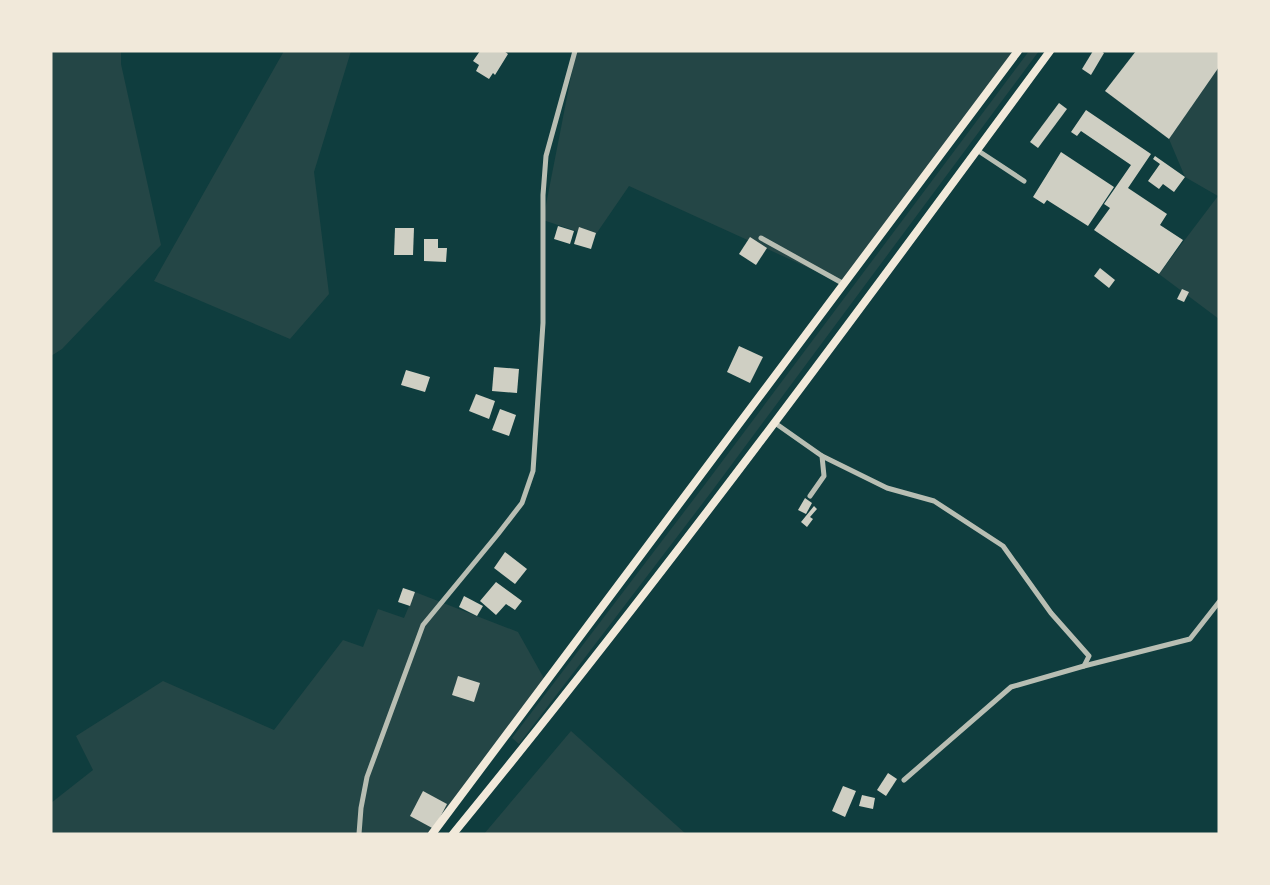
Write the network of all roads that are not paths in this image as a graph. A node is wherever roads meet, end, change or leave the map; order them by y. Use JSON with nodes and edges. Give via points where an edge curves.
{"nodes":[{"id":1,"x":575,"y":51,"type":"edge"},
{"id":2,"x":1018,"y":51,"type":"edge"},
{"id":3,"x":1050,"y":51,"type":"edge"},
{"id":4,"x":978,"y":150,"type":"junction"},
{"id":5,"x":1024,"y":181,"type":"dead end"},
{"id":6,"x":761,"y":238,"type":"dead end"},
{"id":7,"x":844,"y":284,"type":"junction"},
{"id":8,"x":775,"y":423,"type":"junction"},
{"id":9,"x":822,"y":456,"type":"junction"},
{"id":10,"x":810,"y":496,"type":"dead end"},
{"id":11,"x":1219,"y":602,"type":"edge"},
{"id":12,"x":1084,"y":666,"type":"junction"},
{"id":13,"x":904,"y":780,"type":"dead end"},
{"id":14,"x":359,"y":834,"type":"edge"},
{"id":15,"x":432,"y":834,"type":"edge"},
{"id":16,"x":453,"y":834,"type":"edge"}],
"edges":[{"from":1,"to":14,"type":"street","via":[[546,156],[543,323],[533,471],[522,503],[423,625],[367,777]]},
{"from":2,"to":7,"type":"main road"},
{"from":3,"to":4,"type":"main road"},
{"from":4,"to":5,"type":"street"},
{"from":4,"to":8,"type":"main road"},
{"from":6,"to":7,"type":"street"},
{"from":7,"to":15,"type":"main road"},
{"from":8,"to":9,"type":"street"},
{"from":8,"to":16,"type":"main road"},
{"from":9,"to":10,"type":"street","via":[[824,476]]},
{"from":9,"to":12,"type":"street","via":[[887,488],[934,501],[1003,546],[1051,613],[1089,656]]},
{"from":11,"to":12,"type":"street","via":[[1190,639]]},
{"from":12,"to":13,"type":"street","via":[[1011,687]]}]}
